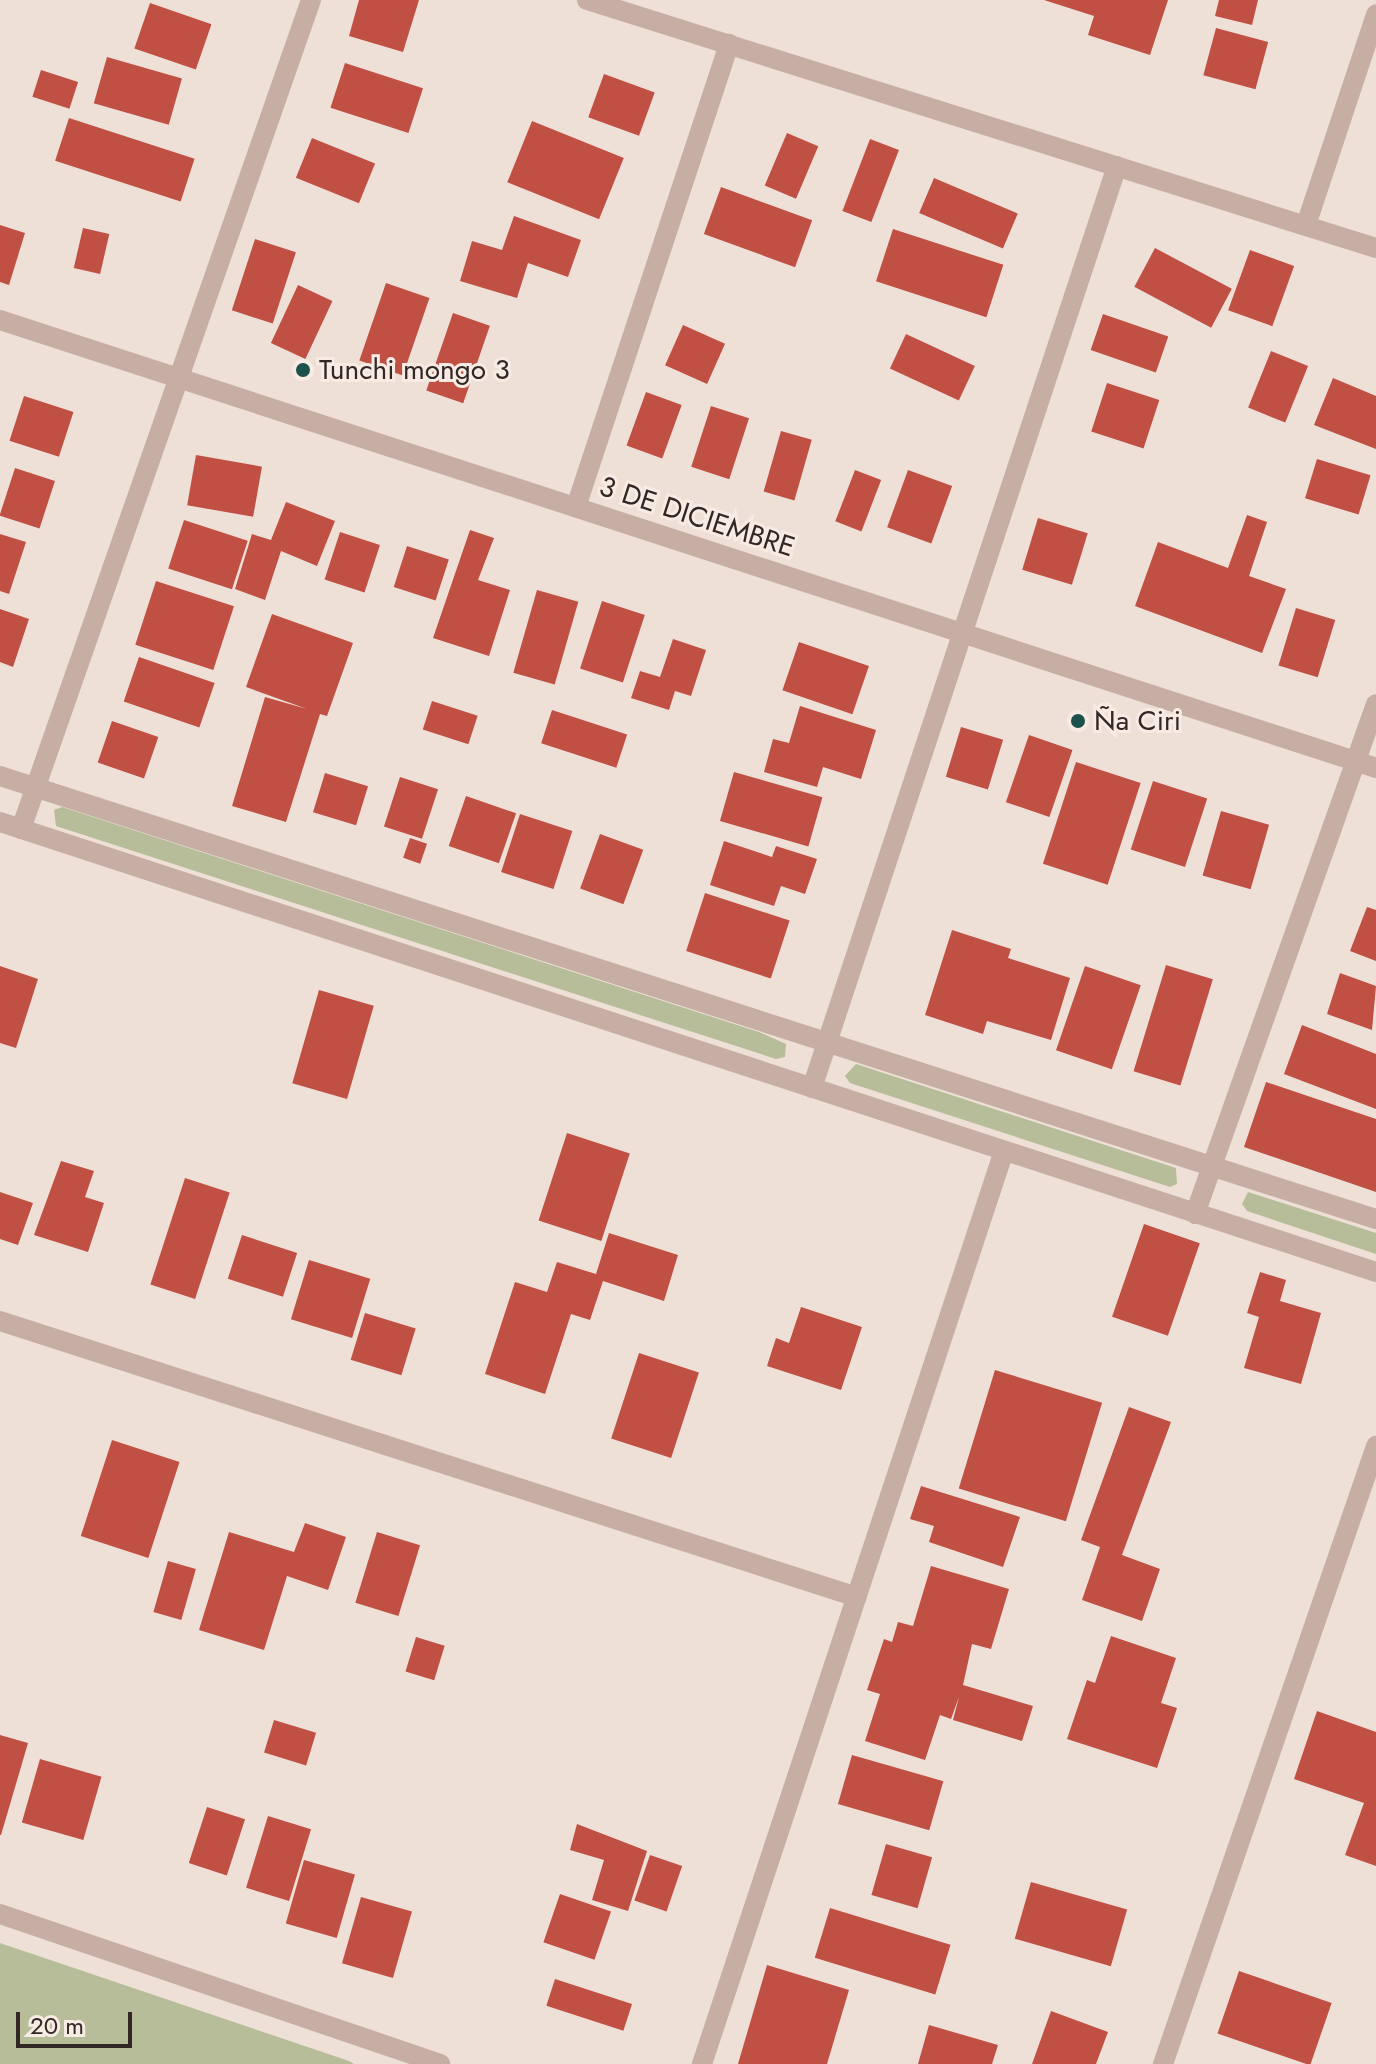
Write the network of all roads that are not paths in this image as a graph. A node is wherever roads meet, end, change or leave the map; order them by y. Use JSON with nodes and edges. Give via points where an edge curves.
{"nodes":[{"id":1,"x":311,"y":0,"type":"edge"},
{"id":2,"x":587,"y":0,"type":"edge"},
{"id":3,"x":1376,"y":14,"type":"edge"},
{"id":4,"x":729,"y":44,"type":"junction"},
{"id":5,"x":1117,"y":166,"type":"junction"},
{"id":6,"x":1306,"y":225,"type":"junction"},
{"id":7,"x":1376,"y":248,"type":"edge"},
{"id":8,"x":0,"y":320,"type":"edge"},
{"id":9,"x":181,"y":379,"type":"junction"},
{"id":10,"x":576,"y":507,"type":"junction"},
{"id":11,"x":962,"y":633,"type":"junction"},
{"id":12,"x":1376,"y":704,"type":"edge"},
{"id":13,"x":1356,"y":762,"type":"junction"},
{"id":14,"x":1376,"y":768,"type":"edge"},
{"id":15,"x":0,"y":776,"type":"edge"},
{"id":16,"x":36,"y":788,"type":"junction"},
{"id":17,"x":0,"y":822,"type":"edge"},
{"id":18,"x":21,"y":829,"type":"junction"},
{"id":19,"x":825,"y":1042,"type":"junction"},
{"id":20,"x":812,"y":1088,"type":"junction"},
{"id":21,"x":1004,"y":1151,"type":"junction"},
{"id":22,"x":1212,"y":1166,"type":"junction"},
{"id":23,"x":1195,"y":1214,"type":"junction"},
{"id":24,"x":1376,"y":1219,"type":"edge"},
{"id":25,"x":1376,"y":1272,"type":"edge"},
{"id":26,"x":0,"y":1321,"type":"edge"},
{"id":27,"x":1376,"y":1446,"type":"edge"},
{"id":28,"x":857,"y":1597,"type":"junction"},
{"id":29,"x":0,"y":1914,"type":"edge"},
{"id":30,"x":440,"y":2064,"type":"edge"},
{"id":31,"x":702,"y":2064,"type":"edge"},
{"id":32,"x":1163,"y":2064,"type":"edge"}],
"edges":[{"from":1,"to":9,"type":"street"},
{"from":2,"to":4,"type":"street"},
{"from":3,"to":6,"type":"street"},
{"from":4,"to":5,"type":"street"},
{"from":4,"to":10,"type":"street"},
{"from":5,"to":6,"type":"street"},
{"from":5,"to":11,"type":"street"},
{"from":6,"to":7,"type":"street"},
{"from":8,"to":9,"type":"street","name":"3 DE DICIEMBRE"},
{"from":9,"to":10,"type":"street","name":"3 DE DICIEMBRE"},
{"from":9,"to":16,"type":"street"},
{"from":10,"to":11,"type":"street","name":"3 DE DICIEMBRE"},
{"from":11,"to":13,"type":"street","name":"3 DE DICIEMBRE"},
{"from":11,"to":19,"type":"street"},
{"from":12,"to":13,"type":"street"},
{"from":13,"to":14,"type":"street","name":"3 DE DICIEMBRE"},
{"from":13,"to":22,"type":"street"},
{"from":15,"to":16,"type":"street"},
{"from":16,"to":18,"type":"street"},
{"from":16,"to":19,"type":"street"},
{"from":17,"to":18,"type":"street"},
{"from":18,"to":20,"type":"street"},
{"from":19,"to":20,"type":"street"},
{"from":19,"to":22,"type":"street"},
{"from":20,"to":21,"type":"street"},
{"from":21,"to":23,"type":"street"},
{"from":21,"to":28,"type":"street"},
{"from":22,"to":23,"type":"street"},
{"from":22,"to":24,"type":"street"},
{"from":23,"to":25,"type":"street"},
{"from":26,"to":28,"type":"street"},
{"from":27,"to":32,"type":"street"},
{"from":28,"to":31,"type":"street"},
{"from":29,"to":30,"type":"street"}]}
